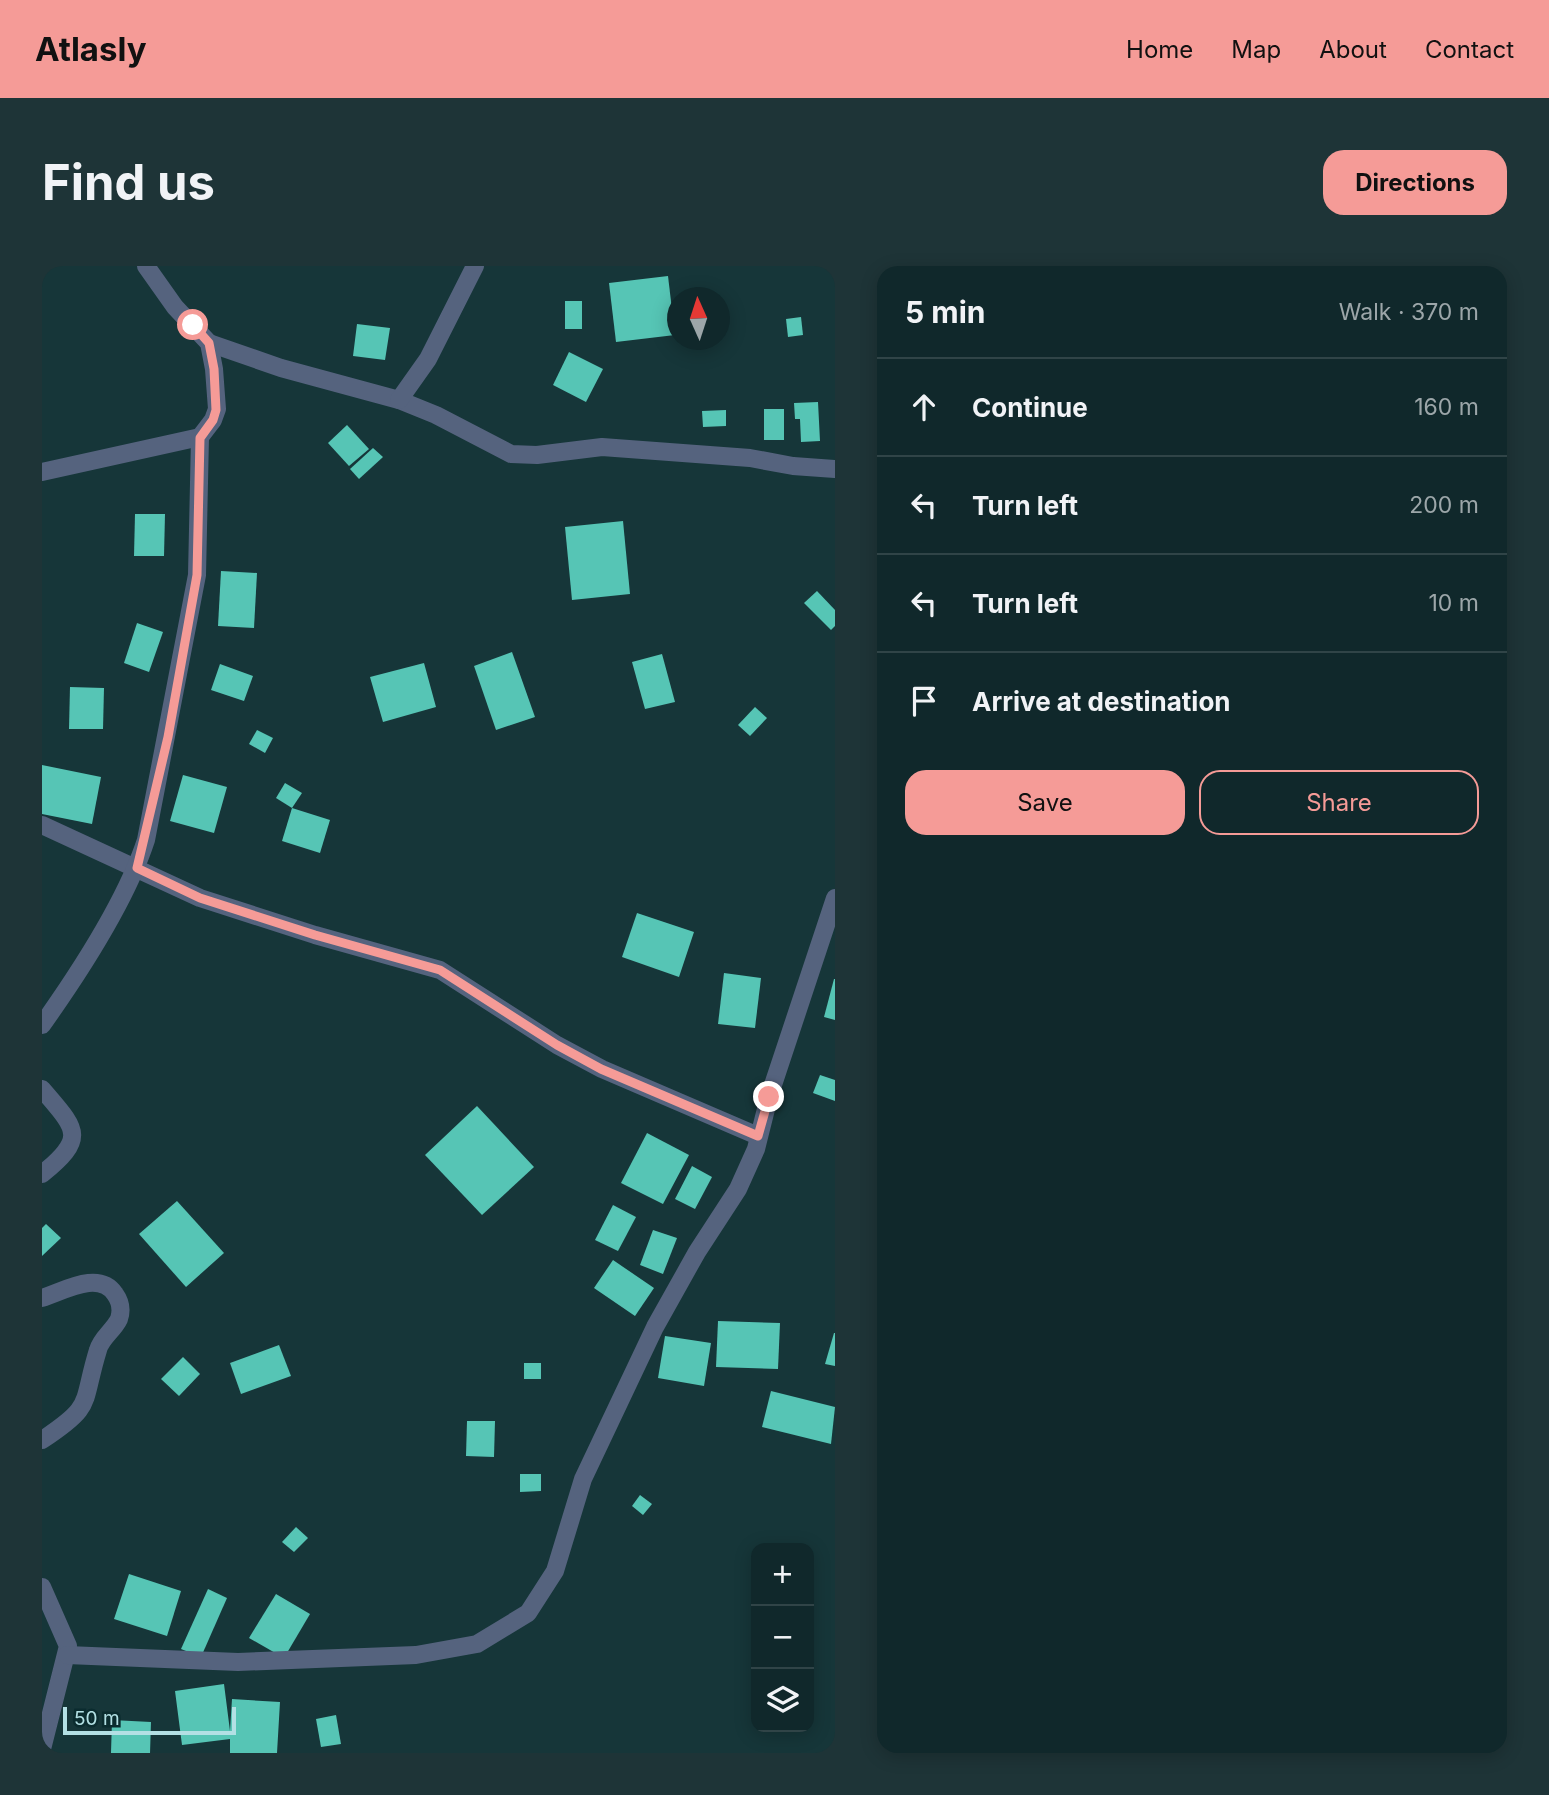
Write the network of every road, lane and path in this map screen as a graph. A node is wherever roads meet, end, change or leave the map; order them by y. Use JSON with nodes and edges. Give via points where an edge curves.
{"nodes":[{"id":1,"x":146,"y":266,"type":"edge"},
{"id":2,"x":475,"y":266,"type":"edge"},
{"id":3,"x":209,"y":343,"type":"junction"},
{"id":4,"x":399,"y":400,"type":"junction"},
{"id":5,"x":200,"y":438,"type":"junction"},
{"id":6,"x":44,"y":468,"type":"edge"},
{"id":7,"x":835,"y":469,"type":"edge"},
{"id":8,"x":42,"y":825,"type":"edge"},
{"id":9,"x":137,"y":868,"type":"junction"},
{"id":10,"x":835,"y":898,"type":"edge"},
{"id":11,"x":42,"y":1026,"type":"edge"},
{"id":12,"x":42,"y":1089,"type":"edge"},
{"id":13,"x":758,"y":1136,"type":"junction"},
{"id":14,"x":42,"y":1174,"type":"edge"},
{"id":15,"x":42,"y":1298,"type":"edge"},
{"id":16,"x":42,"y":1440,"type":"edge"},
{"id":17,"x":42,"y":1587,"type":"edge"},
{"id":18,"x":67,"y":1656,"type":"junction"},
{"id":19,"x":42,"y":1749,"type":"edge"}],
"edges":[{"from":1,"to":3,"type":"street","via":[[168,299]]},
{"from":2,"to":4,"type":"street","via":[[428,359]]},
{"from":3,"to":4,"type":"street"},
{"from":3,"to":5,"type":"street","via":[[216,410]]},
{"from":4,"to":7,"type":"street","via":[[511,454],[602,447]]},
{"from":5,"to":6,"type":"street"},
{"from":5,"to":9,"type":"street","via":[[197,575],[168,737]]},
{"from":8,"to":9,"type":"street"},
{"from":9,"to":11,"type":"street"},
{"from":9,"to":13,"type":"street","via":[[200,898],[440,970],[601,1069]]},
{"from":10,"to":13,"type":"street"},
{"from":12,"to":14,"type":"street","via":[[68,1120],[72,1136],[65,1156]]},
{"from":13,"to":18,"type":"street","via":[[738,1189],[669,1300],[615,1410],[566,1524],[555,1571],[528,1613],[513,1625],[477,1644],[416,1655],[238,1662]]},
{"from":15,"to":16,"type":"street","via":[[97,1281],[109,1286],[121,1310],[98,1347],[84,1406],[75,1418]]},
{"from":17,"to":18,"type":"street","via":[[68,1646]]},
{"from":18,"to":19,"type":"street"}]}
